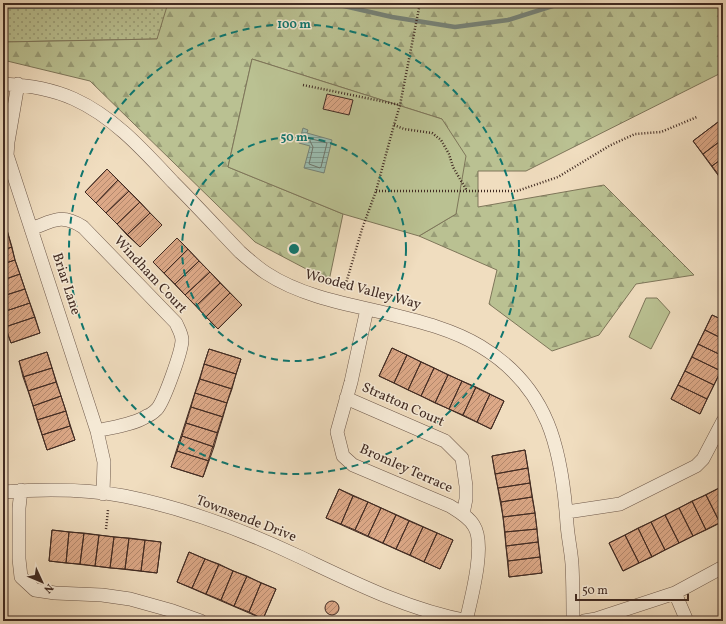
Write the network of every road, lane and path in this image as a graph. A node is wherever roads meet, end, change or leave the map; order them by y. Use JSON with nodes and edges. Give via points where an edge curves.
{"nodes":[{"id":1,"x":420,"y":3,"type":"edge"},
{"id":2,"x":3,"y":84,"type":"edge"},
{"id":3,"x":18,"y":84,"type":"junction"},
{"id":4,"x":303,"y":86,"type":"dead end"},
{"id":5,"x":400,"y":105,"type":"junction"},
{"id":6,"x":697,"y":117,"type":"dead end"},
{"id":7,"x":394,"y":125,"type":"junction"},
{"id":8,"x":376,"y":191,"type":"junction"},
{"id":9,"x":467,"y":191,"type":"junction"},
{"id":10,"x":31,"y":229,"type":"junction"},
{"id":11,"x":340,"y":302,"type":"junction"},
{"id":12,"x":367,"y":309,"type":"junction"},
{"id":13,"x":346,"y":398,"type":"junction"},
{"id":14,"x":723,"y":421,"type":"edge"},
{"id":15,"x":97,"y":431,"type":"junction"},
{"id":16,"x":20,"y":490,"type":"junction"},
{"id":17,"x":3,"y":492,"type":"edge"},
{"id":18,"x":104,"y":494,"type":"junction"},
{"id":19,"x":108,"y":510,"type":"dead end"},
{"id":20,"x":567,"y":512,"type":"junction"},
{"id":21,"x":463,"y":514,"type":"junction"},
{"id":22,"x":106,"y":529,"type":"dead end"},
{"id":23,"x":723,"y":567,"type":"edge"},
{"id":24,"x":675,"y":593,"type":"junction"},
{"id":25,"x":201,"y":621,"type":"edge"},
{"id":26,"x":467,"y":621,"type":"edge"},
{"id":27,"x":573,"y":621,"type":"edge"},
{"id":28,"x":584,"y":621,"type":"edge"},
{"id":29,"x":687,"y":621,"type":"edge"}],
"edges":[{"from":1,"to":5,"type":"path"},
{"from":2,"to":3,"type":"street","name":"Wooded Valley Way"},
{"from":3,"to":10,"type":"street","name":"Briar Lane","via":[[7,155]]},
{"from":3,"to":11,"type":"street","name":"Wooded Valley Way","via":[[58,92],[89,106],[139,147],[253,264],[294,288]]},
{"from":4,"to":5,"type":"path"},
{"from":5,"to":7,"type":"path"},
{"from":6,"to":9,"type":"path","via":[[661,132],[635,134],[609,146],[558,178],[516,191]]},
{"from":7,"to":8,"type":"path"},
{"from":7,"to":9,"type":"path","via":[[432,133],[441,140],[453,168]]},
{"from":8,"to":9,"type":"path"},
{"from":8,"to":11,"type":"path"},
{"from":10,"to":15,"type":"street","name":"Briar Lane"},
{"from":10,"to":15,"type":"street","name":"Windham Court","via":[[56,220],[73,221],[83,228],[176,323],[180,331],[180,349],[163,399],[157,409],[147,417]]},
{"from":11,"to":12,"type":"street","name":"Wooded Valley Way"},
{"from":12,"to":13,"type":"street","name":"Bromley Terrace"},
{"from":12,"to":20,"type":"street","name":"Wooded Valley Way","via":[[449,331],[492,354],[518,376],[539,404],[553,435]]},
{"from":13,"to":21,"type":"street","name":"Stratton Court","via":[[445,441],[462,458],[466,486]]},
{"from":13,"to":21,"type":"street","name":"Bromley Terrace","via":[[337,432],[342,456],[353,465],[450,506]]},
{"from":14,"to":20,"type":"street","via":[[703,459],[696,466],[620,504]]},
{"from":15,"to":18,"type":"street","name":"Briar Lane","via":[[104,462]]},
{"from":16,"to":17,"type":"street","name":"Townsende Drive"},
{"from":16,"to":18,"type":"street","name":"Townsende Drive","via":[[69,490]]},
{"from":16,"to":25,"type":"street","via":[[21,577],[35,590],[130,598]]},
{"from":18,"to":26,"type":"street","name":"Townsende Drive","via":[[158,504],[222,524],[392,599]]},
{"from":19,"to":22,"type":"path"},
{"from":20,"to":27,"type":"street","name":"Wooded Valley Way","via":[[572,565]]},
{"from":21,"to":26,"type":"street","via":[[475,526],[479,546]]},
{"from":23,"to":24,"type":"street"},
{"from":24,"to":28,"type":"street"},
{"from":24,"to":29,"type":"street"}]}
